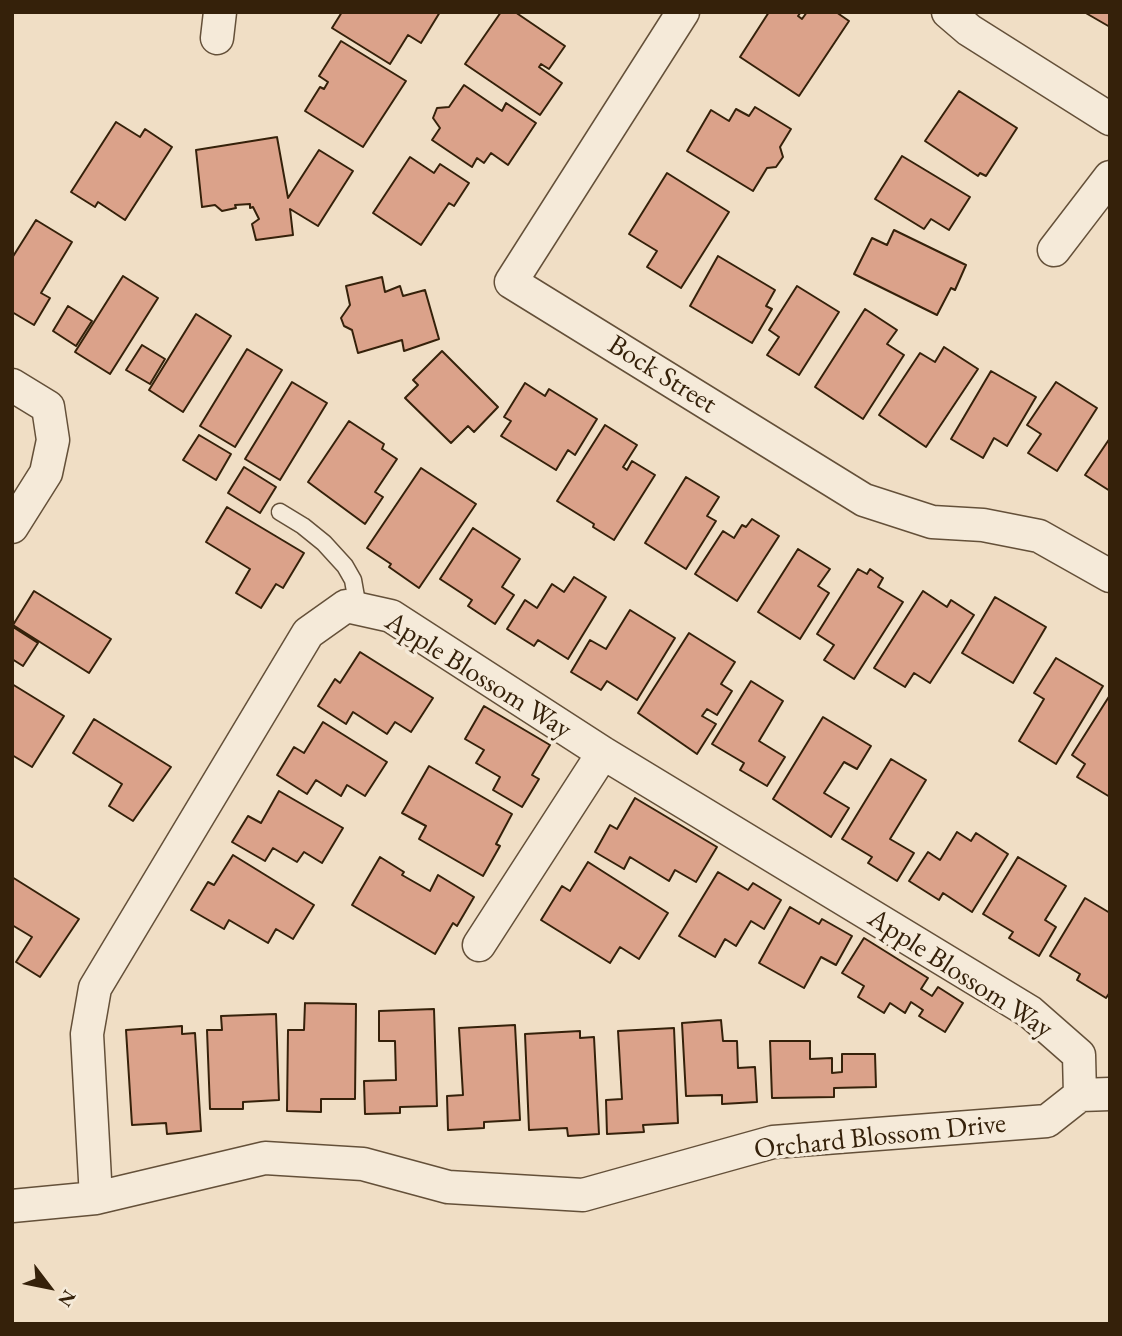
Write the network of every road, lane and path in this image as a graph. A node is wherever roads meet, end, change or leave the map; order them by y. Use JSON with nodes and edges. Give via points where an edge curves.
{"nodes":[{"id":1,"x":683,"y":12,"type":"edge"},
{"id":2,"x":948,"y":12,"type":"edge"},
{"id":3,"x":1110,"y":119,"type":"edge"},
{"id":4,"x":1110,"y":177,"type":"edge"},
{"id":5,"x":1054,"y":250,"type":"dead end"},
{"id":6,"x":12,"y":385,"type":"edge"},
{"id":7,"x":280,"y":512,"type":"dead end"},
{"id":8,"x":12,"y":527,"type":"edge"},
{"id":9,"x":1110,"y":576,"type":"edge"},
{"id":10,"x":358,"y":608,"type":"junction"},
{"id":11,"x":603,"y":753,"type":"junction"},
{"id":12,"x":479,"y":945,"type":"dead end"},
{"id":13,"x":1095,"y":1094,"type":"edge"},
{"id":14,"x":96,"y":1198,"type":"junction"},
{"id":15,"x":12,"y":1206,"type":"edge"}],
"edges":[{"from":1,"to":9,"type":"street","name":"Bock Street","via":[[511,282],[864,500],[932,522],[1039,536]]},
{"from":2,"to":3,"type":"street"},
{"from":4,"to":5,"type":"street"},
{"from":6,"to":8,"type":"street","via":[[48,407],[53,440],[46,473]]},
{"from":7,"to":10,"type":"lane","via":[[324,543],[345,566],[353,580]]},
{"from":10,"to":11,"type":"street","name":"Apple Blossom Way","via":[[391,616]]},
{"from":10,"to":14,"type":"street","name":"Apple Blossom Way","via":[[346,606],[308,633],[94,988],[87,1034]]},
{"from":11,"to":12,"type":"street"},
{"from":11,"to":13,"type":"street","name":"Apple Blossom Way","via":[[1030,1012],[1079,1055]]},
{"from":13,"to":14,"type":"street","name":"Orchard Blossom Drive","via":[[1047,1121],[773,1142],[583,1195],[447,1187],[363,1164],[265,1158]]},
{"from":14,"to":15,"type":"street","name":"Orchard Blossom Drive"}]}
